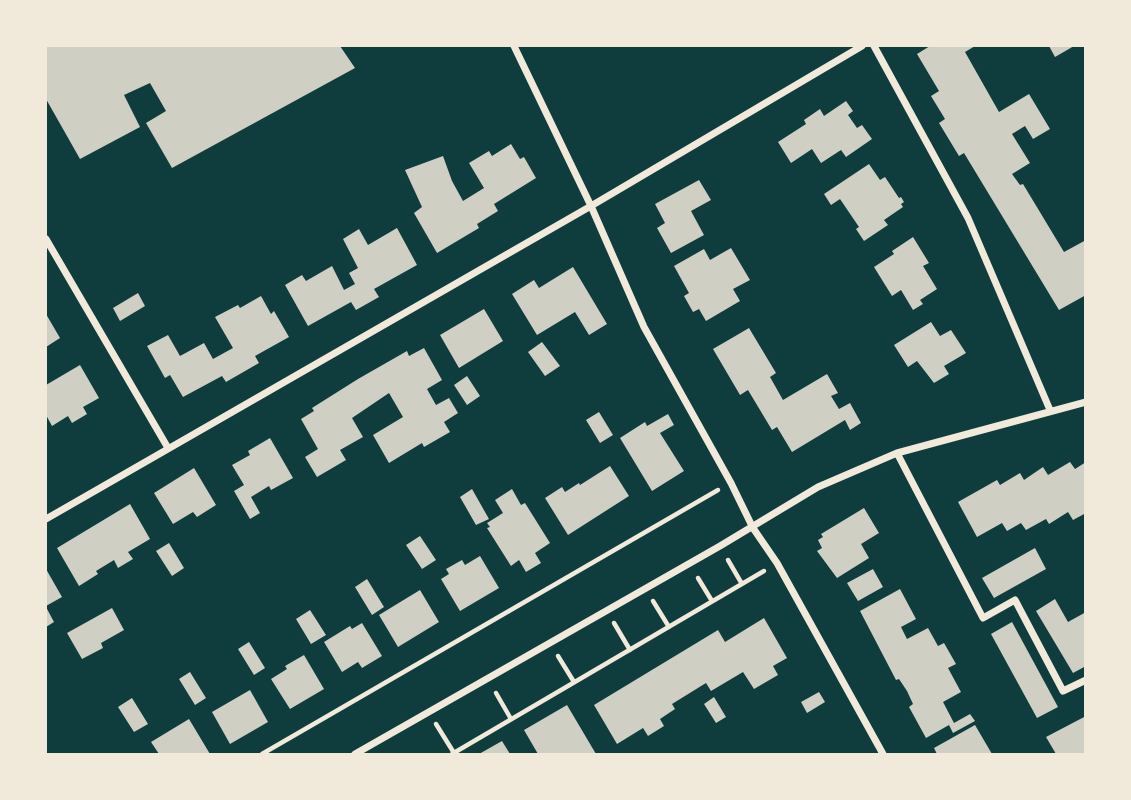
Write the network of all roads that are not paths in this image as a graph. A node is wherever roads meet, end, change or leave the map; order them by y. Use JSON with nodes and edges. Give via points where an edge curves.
{"nodes":[{"id":1,"x":514,"y":46,"type":"edge"},
{"id":2,"x":862,"y":46,"type":"edge"},
{"id":3,"x":874,"y":46,"type":"edge"},
{"id":4,"x":591,"y":206,"type":"junction"},
{"id":5,"x":46,"y":239,"type":"edge"},
{"id":6,"x":1086,"y":402,"type":"edge"},
{"id":7,"x":1050,"y":410,"type":"junction"},
{"id":8,"x":168,"y":448,"type":"junction"},
{"id":9,"x":897,"y":453,"type":"junction"},
{"id":10,"x":46,"y":519,"type":"edge"},
{"id":11,"x":752,"y":528,"type":"junction"},
{"id":12,"x":1086,"y":680,"type":"edge"},
{"id":13,"x":355,"y":754,"type":"edge"},
{"id":14,"x":883,"y":754,"type":"edge"}],
"edges":[{"from":1,"to":4,"type":"street"},
{"from":2,"to":4,"type":"street"},
{"from":3,"to":7,"type":"street","via":[[968,218]]},
{"from":4,"to":8,"type":"street"},
{"from":4,"to":11,"type":"street","via":[[644,327]]},
{"from":5,"to":8,"type":"street"},
{"from":6,"to":7,"type":"street"},
{"from":7,"to":9,"type":"street"},
{"from":8,"to":10,"type":"street"},
{"from":9,"to":11,"type":"street","via":[[818,487]]},
{"from":9,"to":12,"type":"street","via":[[984,618],[1015,600],[1063,691]]},
{"from":11,"to":13,"type":"street"},
{"from":11,"to":14,"type":"street","via":[[777,563]]}]}
